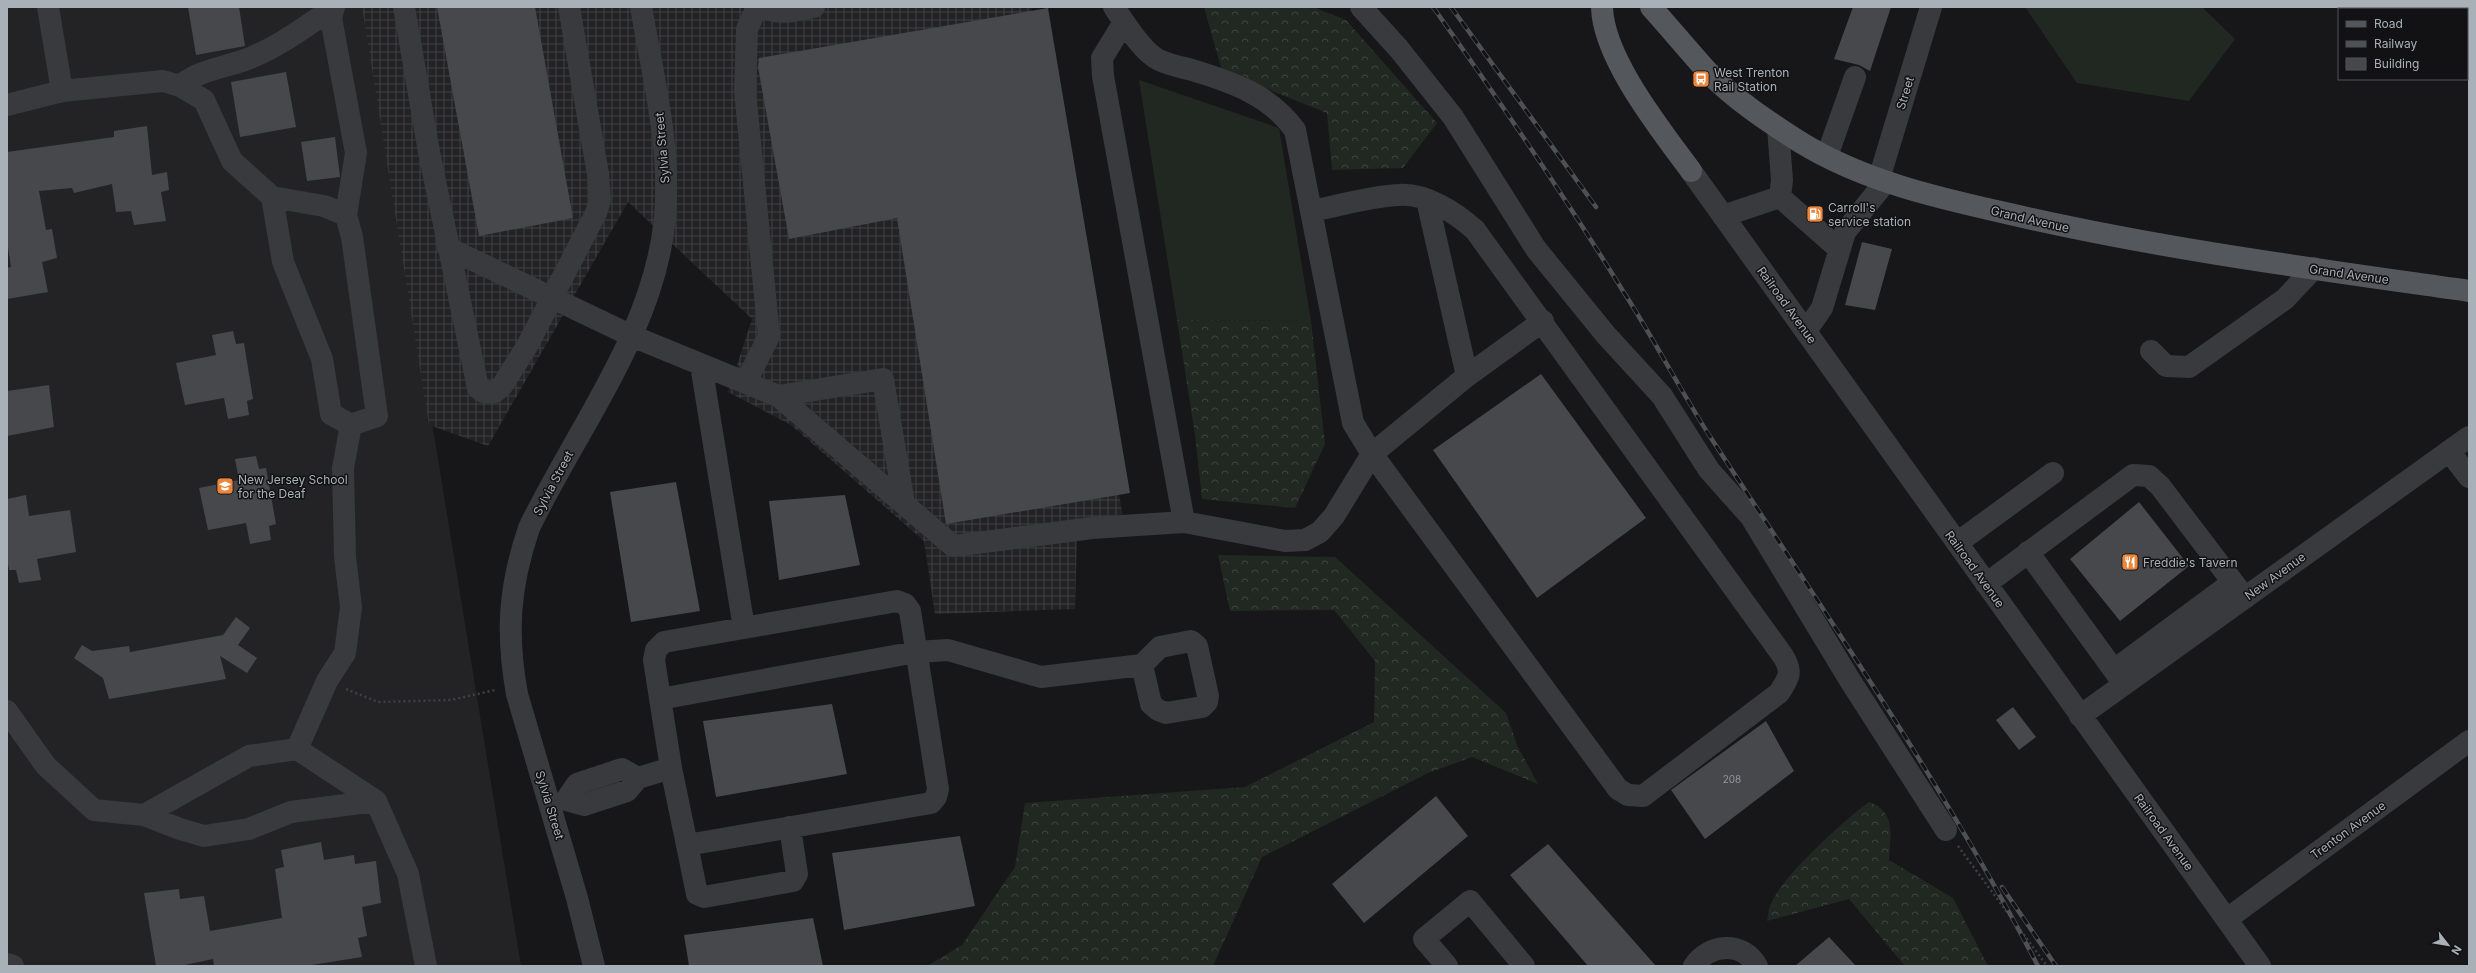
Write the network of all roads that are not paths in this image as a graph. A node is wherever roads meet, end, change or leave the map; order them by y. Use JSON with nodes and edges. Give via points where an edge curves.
{"nodes":[{"id":1,"x":48,"y":7,"type":"edge"},
{"id":2,"x":404,"y":7,"type":"edge"},
{"id":3,"x":569,"y":7,"type":"edge"},
{"id":4,"x":641,"y":7,"type":"edge"},
{"id":5,"x":757,"y":7,"type":"edge"},
{"id":6,"x":763,"y":7,"type":"edge"},
{"id":7,"x":814,"y":7,"type":"edge"},
{"id":8,"x":1360,"y":7,"type":"edge"},
{"id":9,"x":1602,"y":7,"type":"edge"},
{"id":10,"x":1651,"y":7,"type":"edge"},
{"id":11,"x":1931,"y":7,"type":"edge"},
{"id":12,"x":333,"y":8,"type":"edge"},
{"id":13,"x":1119,"y":14,"type":"edge"},
{"id":14,"x":1855,"y":77,"type":"dead end"},
{"id":15,"x":180,"y":86,"type":"junction"},
{"id":16,"x":62,"y":91,"type":"junction"},
{"id":17,"x":7,"y":105,"type":"edge"},
{"id":18,"x":1778,"y":128,"type":"junction"},
{"id":19,"x":1827,"y":156,"type":"junction"},
{"id":20,"x":1691,"y":171,"type":"joint"},
{"id":21,"x":1882,"y":180,"type":"junction"},
{"id":22,"x":272,"y":197,"type":"junction"},
{"id":23,"x":1780,"y":197,"type":"junction"},
{"id":24,"x":1427,"y":200,"type":"junction"},
{"id":25,"x":1311,"y":211,"type":"junction"},
{"id":26,"x":346,"y":214,"type":"junction"},
{"id":27,"x":1723,"y":216,"type":"junction"},
{"id":28,"x":448,"y":248,"type":"junction"},
{"id":29,"x":1839,"y":249,"type":"junction"},
{"id":30,"x":2314,"y":268,"type":"junction"},
{"id":31,"x":2469,"y":291,"type":"edge"},
{"id":32,"x":552,"y":297,"type":"junction"},
{"id":33,"x":1543,"y":321,"type":"junction"},
{"id":34,"x":1806,"y":332,"type":"junction"},
{"id":35,"x":632,"y":336,"type":"junction"},
{"id":36,"x":2151,"y":351,"type":"dead end"},
{"id":37,"x":701,"y":366,"type":"junction"},
{"id":38,"x":1467,"y":376,"type":"junction"},
{"id":39,"x":746,"y":382,"type":"junction"},
{"id":40,"x":778,"y":396,"type":"junction"},
{"id":41,"x":350,"y":425,"type":"junction"},
{"id":42,"x":2469,"y":437,"type":"edge"},
{"id":43,"x":2449,"y":451,"type":"junction"},
{"id":44,"x":1372,"y":454,"type":"junction"},
{"id":45,"x":2053,"y":473,"type":"dead end"},
{"id":46,"x":2469,"y":478,"type":"edge"},
{"id":47,"x":904,"y":503,"type":"junction"},
{"id":48,"x":1184,"y":522,"type":"junction"},
{"id":49,"x":1956,"y":543,"type":"junction"},
{"id":50,"x":2028,"y":552,"type":"junction"},
{"id":51,"x":1986,"y":584,"type":"junction"},
{"id":52,"x":2239,"y":590,"type":"junction"},
{"id":53,"x":744,"y":628,"type":"junction"},
{"id":54,"x":916,"y":652,"type":"junction"},
{"id":55,"x":1142,"y":666,"type":"dead end"},
{"id":56,"x":2119,"y":677,"type":"junction"},
{"id":57,"x":660,"y":699,"type":"junction"},
{"id":58,"x":7,"y":711,"type":"edge"},
{"id":59,"x":2080,"y":716,"type":"junction"},
{"id":60,"x":2469,"y":741,"type":"edge"},
{"id":61,"x":297,"y":749,"type":"junction"},
{"id":62,"x":671,"y":768,"type":"junction"},
{"id":63,"x":376,"y":801,"type":"junction"},
{"id":64,"x":558,"y":802,"type":"junction"},
{"id":65,"x":144,"y":815,"type":"junction"},
{"id":66,"x":790,"y":827,"type":"junction"},
{"id":67,"x":1946,"y":830,"type":"road end"},
{"id":68,"x":687,"y":845,"type":"junction"},
{"id":69,"x":2226,"y":919,"type":"junction"},
{"id":70,"x":7,"y":964,"type":"edge"},
{"id":71,"x":13,"y":966,"type":"edge"},
{"id":72,"x":426,"y":966,"type":"edge"},
{"id":73,"x":594,"y":966,"type":"edge"},
{"id":74,"x":1447,"y":966,"type":"edge"},
{"id":75,"x":1524,"y":966,"type":"edge"},
{"id":76,"x":1694,"y":966,"type":"edge"},
{"id":77,"x":1757,"y":966,"type":"edge"},
{"id":78,"x":2260,"y":966,"type":"edge"}],
"edges":[{"from":1,"to":16,"type":"street"},
{"from":2,"to":28,"type":"street"},
{"from":3,"to":32,"type":"street","via":[[598,174],[600,200],[596,214]]},
{"from":4,"to":35,"type":"street","name":"Sylvia Street","via":[[661,124],[666,167],[665,210],[659,254],[647,297]]},
{"from":5,"to":39,"type":"street","via":[[747,28],[745,91],[769,336]]},
{"from":6,"to":7,"type":"street","via":[[769,11],[785,13]]},
{"from":8,"to":67,"type":"street","via":[[1399,48],[1453,117],[1536,249],[1606,335],[1662,396],[1710,470],[1751,517],[1851,682]]},
{"from":9,"to":20,"type":"main road","via":[[1602,22],[1620,63],[1644,106]]},
{"from":10,"to":18,"type":"main road","name":"Grand Avenue","via":[[1708,71],[1760,116]]},
{"from":11,"to":21,"type":"street","name":"Street"},
{"from":12,"to":15,"type":"street","via":[[284,41],[246,60],[191,76]]},
{"from":12,"to":26,"type":"street","via":[[331,18],[356,153]]},
{"from":13,"to":25,"type":"street","via":[[1132,35],[1158,60],[1259,96],[1283,113],[1295,130]]},
{"from":13,"to":48,"type":"street","via":[[1102,58],[1103,76]]},
{"from":14,"to":19,"type":"street"},
{"from":15,"to":16,"type":"street","via":[[163,81]]},
{"from":15,"to":22,"type":"street","via":[[204,100],[232,161]]},
{"from":16,"to":17,"type":"street"},
{"from":18,"to":19,"type":"main road","name":"Grand Avenue"},
{"from":18,"to":23,"type":"street","via":[[1782,180]]},
{"from":19,"to":21,"type":"main road","name":"Grand Avenue"},
{"from":20,"to":27,"type":"street","name":"Railroad Avenue"},
{"from":21,"to":29,"type":"street","via":[[1845,232]]},
{"from":21,"to":30,"type":"main road","name":"Grand Avenue","via":[[1968,205],[2061,226],[2153,244]]},
{"from":22,"to":26,"type":"street","via":[[324,206]]},
{"from":22,"to":41,"type":"street","via":[[283,262],[322,359],[331,414]]},
{"from":23,"to":27,"type":"street"},
{"from":23,"to":29,"type":"street"},
{"from":24,"to":25,"type":"street","via":[[1399,194]]},
{"from":24,"to":33,"type":"street","via":[[1464,220],[1476,230]]},
{"from":24,"to":38,"type":"street"},
{"from":25,"to":44,"type":"street","via":[[1353,424]]},
{"from":26,"to":41,"type":"street","via":[[352,238],[377,416]]},
{"from":27,"to":34,"type":"street","name":"Railroad Avenue"},
{"from":28,"to":32,"type":"street"},
{"from":28,"to":32,"type":"street","via":[[478,388],[483,392],[495,392],[502,386],[527,346]]},
{"from":29,"to":34,"type":"street","via":[[1822,308]]},
{"from":30,"to":31,"type":"main road","name":"Grand Avenue"},
{"from":30,"to":36,"type":"street","via":[[2285,299],[2190,367],[2166,366]]},
{"from":32,"to":35,"type":"street"},
{"from":33,"to":38,"type":"street"},
{"from":33,"to":44,"type":"street","via":[[1783,656],[1789,666],[1789,675],[1779,693],[1643,796],[1628,795],[1618,789]]},
{"from":34,"to":49,"type":"street","name":"Railroad Avenue"},
{"from":35,"to":37,"type":"street"},
{"from":35,"to":64,"type":"street","name":"Sylvia Street","via":[[529,528],[512,592],[509,629],[511,662],[517,694]]},
{"from":37,"to":39,"type":"street"},
{"from":37,"to":53,"type":"street"},
{"from":38,"to":44,"type":"street"},
{"from":39,"to":40,"type":"street"},
{"from":40,"to":47,"type":"street"},
{"from":40,"to":47,"type":"street","via":[[883,379]]},
{"from":41,"to":61,"type":"street","via":[[343,468],[345,557],[351,606],[345,653],[327,681]]},
{"from":42,"to":43,"type":"street","name":"New Avenue"},
{"from":43,"to":46,"type":"street"},
{"from":43,"to":52,"type":"street","name":"New Avenue"},
{"from":44,"to":48,"type":"street","via":[[1334,516],[1320,532],[1305,540],[1286,541]]},
{"from":45,"to":49,"type":"street"},
{"from":47,"to":48,"type":"street","via":[[953,546],[1092,528]]},
{"from":49,"to":51,"type":"street","name":"Railroad Avenue"},
{"from":50,"to":51,"type":"street"},
{"from":50,"to":52,"type":"street","via":[[2133,475],[2149,476],[2160,486]]},
{"from":50,"to":56,"type":"street"},
{"from":51,"to":59,"type":"street","name":"Railroad Avenue"},
{"from":52,"to":56,"type":"street","name":"New Avenue"},
{"from":53,"to":54,"type":"street","via":[[896,601],[905,604],[910,611]]},
{"from":53,"to":57,"type":"street","via":[[664,642],[656,650],[654,660]]},
{"from":54,"to":55,"type":"street","via":[[948,650],[1041,677]]},
{"from":54,"to":57,"type":"street"},
{"from":54,"to":66,"type":"street","via":[[938,788],[936,797],[931,803]]},
{"from":56,"to":59,"type":"street","name":"New Avenue"},
{"from":57,"to":62,"type":"street"},
{"from":58,"to":65,"type":"street","via":[[46,766],[94,810]]},
{"from":59,"to":69,"type":"street","name":"Railroad Avenue"},
{"from":60,"to":69,"type":"street","name":"Trenton Avenue"},
{"from":61,"to":63,"type":"street"},
{"from":61,"to":65,"type":"street","via":[[249,756]]},
{"from":62,"to":64,"type":"street","via":[[638,778],[622,769],[577,784]]},
{"from":62,"to":68,"type":"street"},
{"from":63,"to":65,"type":"street","via":[[291,812],[249,829],[204,836]]},
{"from":63,"to":72,"type":"street","via":[[408,874]]},
{"from":64,"to":73,"type":"street","name":"Sylvia Street"},
{"from":66,"to":68,"type":"street"},
{"from":66,"to":68,"type":"street","via":[[797,874],[793,881],[704,897],[697,894]]},
{"from":69,"to":78,"type":"street","name":"Railroad Avenue"},
{"from":70,"to":71,"type":"street"},
{"from":74,"to":75,"type":"street","via":[[1424,939],[1470,902]]},
{"from":76,"to":77,"type":"street","via":[[1709,951],[1733,948],[1745,953]]}]}
